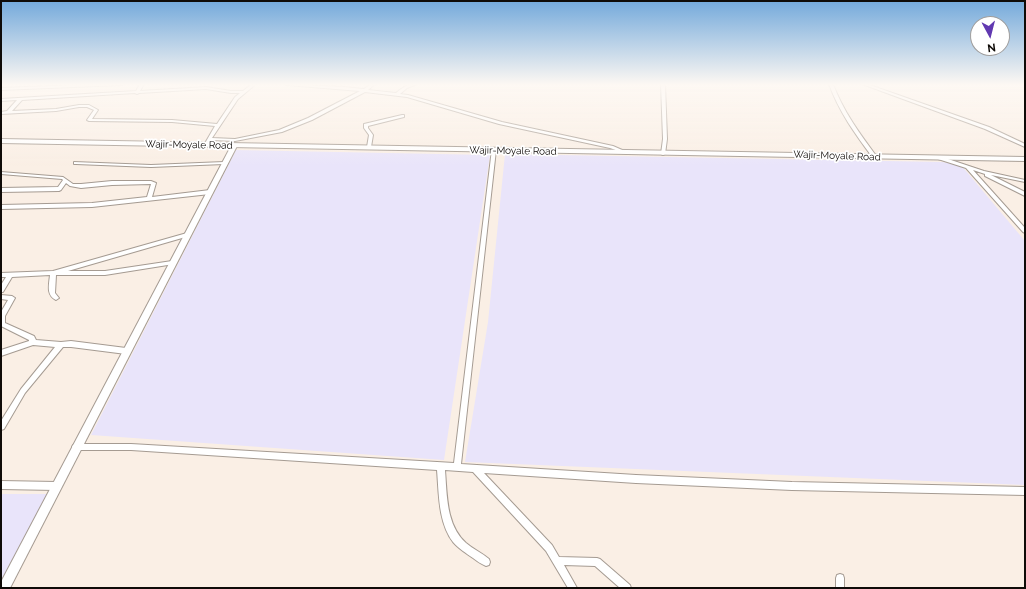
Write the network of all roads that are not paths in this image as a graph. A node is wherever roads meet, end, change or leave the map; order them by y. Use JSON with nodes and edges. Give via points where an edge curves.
{"nodes":[{"id":1,"x":32,"y":111,"type":"edge"},
{"id":2,"x":95,"y":111,"type":"edge"},
{"id":3,"x":228,"y":111,"type":"edge"},
{"id":4,"x":324,"y":111,"type":"edge"},
{"id":5,"x":464,"y":111,"type":"edge"},
{"id":6,"x":663,"y":111,"type":"edge"},
{"id":7,"x":845,"y":111,"type":"edge"},
{"id":8,"x":941,"y":111,"type":"edge"},
{"id":9,"x":1,"y":113,"type":"edge"},
{"id":10,"x":8,"y":113,"type":"joint"},
{"id":11,"x":402,"y":116,"type":"dead end"},
{"id":12,"x":217,"y":126,"type":"junction"},
{"id":13,"x":1,"y":141,"type":"edge"},
{"id":14,"x":207,"y":142,"type":"junction"},
{"id":15,"x":234,"y":146,"type":"junction"},
{"id":16,"x":1025,"y":146,"type":"edge"},
{"id":17,"x":369,"y":148,"type":"junction"},
{"id":18,"x":494,"y":150,"type":"junction"},
{"id":19,"x":627,"y":153,"type":"junction"},
{"id":20,"x":663,"y":154,"type":"junction"},
{"id":21,"x":874,"y":157,"type":"junction"},
{"id":22,"x":940,"y":158,"type":"junction"},
{"id":23,"x":1025,"y":159,"type":"edge"},
{"id":24,"x":76,"y":163,"type":"dead end"},
{"id":25,"x":224,"y":163,"type":"junction"},
{"id":26,"x":966,"y":165,"type":"junction"},
{"id":27,"x":983,"y":172,"type":"junction"},
{"id":28,"x":1,"y":173,"type":"edge"},
{"id":29,"x":66,"y":180,"type":"junction"},
{"id":30,"x":1025,"y":180,"type":"edge"},
{"id":31,"x":1,"y":190,"type":"edge"},
{"id":32,"x":210,"y":192,"type":"junction"},
{"id":33,"x":1025,"y":194,"type":"edge"},
{"id":34,"x":149,"y":199,"type":"junction"},
{"id":35,"x":1,"y":207,"type":"edge"},
{"id":36,"x":1025,"y":231,"type":"edge"},
{"id":37,"x":187,"y":235,"type":"junction"},
{"id":38,"x":172,"y":263,"type":"junction"},
{"id":39,"x":54,"y":273,"type":"junction"},
{"id":40,"x":1,"y":275,"type":"edge"},
{"id":41,"x":9,"y":276,"type":"junction"},
{"id":42,"x":1,"y":290,"type":"edge"},
{"id":43,"x":1,"y":296,"type":"edge"},
{"id":44,"x":56,"y":298,"type":"dead end"},
{"id":45,"x":33,"y":342,"type":"junction"},
{"id":46,"x":61,"y":345,"type":"junction"},
{"id":47,"x":126,"y":351,"type":"junction"},
{"id":48,"x":1,"y":353,"type":"edge"},
{"id":49,"x":1,"y":427,"type":"edge"},
{"id":50,"x":76,"y":447,"type":"junction"},
{"id":51,"x":441,"y":467,"type":"junction"},
{"id":52,"x":457,"y":467,"type":"junction"},
{"id":53,"x":475,"y":469,"type":"junction"},
{"id":54,"x":1,"y":485,"type":"edge"},
{"id":55,"x":56,"y":486,"type":"junction"},
{"id":56,"x":1025,"y":491,"type":"edge"},
{"id":57,"x":557,"y":561,"type":"junction"},
{"id":58,"x":486,"y":562,"type":"dead end"},
{"id":59,"x":840,"y":578,"type":"dead end"},
{"id":60,"x":4,"y":588,"type":"edge"},
{"id":61,"x":573,"y":588,"type":"edge"},
{"id":62,"x":627,"y":588,"type":"edge"},
{"id":63,"x":840,"y":588,"type":"edge"}],
"edges":[{"from":1,"to":10,"type":"street"},
{"from":2,"to":12,"type":"street","via":[[90,120],[172,121]]},
{"from":3,"to":12,"type":"street"},
{"from":4,"to":14,"type":"street","via":[[280,131],[235,140]]},
{"from":5,"to":19,"type":"street"},
{"from":6,"to":20,"type":"street"},
{"from":7,"to":21,"type":"street"},
{"from":8,"to":16,"type":"street","via":[[987,128]]},
{"from":9,"to":10,"type":"street"},
{"from":11,"to":17,"type":"street","via":[[365,126],[371,135]]},
{"from":12,"to":14,"type":"street"},
{"from":13,"to":14,"type":"main road","name":"Wajir-Moyale Road"},
{"from":14,"to":15,"type":"main road","name":"Wajir-Moyale Road"},
{"from":15,"to":17,"type":"main road","name":"Wajir-Moyale Road"},
{"from":15,"to":25,"type":"street"},
{"from":17,"to":18,"type":"main road","name":"Wajir-Moyale Road"},
{"from":18,"to":19,"type":"main road","name":"Wajir-Moyale Road"},
{"from":18,"to":52,"type":"street"},
{"from":19,"to":20,"type":"main road","name":"Wajir-Moyale Road"},
{"from":20,"to":21,"type":"main road","name":"Wajir-Moyale Road"},
{"from":21,"to":22,"type":"main road","name":"Wajir-Moyale Road"},
{"from":22,"to":23,"type":"main road","name":"Wajir-Moyale Road"},
{"from":22,"to":26,"type":"street"},
{"from":24,"to":25,"type":"street","via":[[151,166]]},
{"from":25,"to":32,"type":"street"},
{"from":26,"to":27,"type":"street"},
{"from":26,"to":36,"type":"street"},
{"from":27,"to":30,"type":"street"},
{"from":27,"to":33,"type":"street"},
{"from":28,"to":29,"type":"street"},
{"from":29,"to":31,"type":"street","via":[[59,189]]},
{"from":29,"to":34,"type":"street","via":[[81,186],[112,182],[151,182],[154,183]]},
{"from":32,"to":34,"type":"street"},
{"from":32,"to":37,"type":"street"},
{"from":34,"to":35,"type":"street","via":[[92,205]]},
{"from":37,"to":38,"type":"street"},
{"from":37,"to":39,"type":"street"},
{"from":38,"to":39,"type":"street","via":[[105,273]]},
{"from":38,"to":47,"type":"street"},
{"from":39,"to":41,"type":"street"},
{"from":39,"to":44,"type":"street","via":[[52,293]]},
{"from":40,"to":41,"type":"street"},
{"from":41,"to":42,"type":"street"},
{"from":43,"to":45,"type":"street","via":[[12,298],[2,316],[2,324],[32,338]]},
{"from":45,"to":46,"type":"street"},
{"from":45,"to":48,"type":"street"},
{"from":46,"to":47,"type":"street"},
{"from":46,"to":49,"type":"street","via":[[23,391]]},
{"from":47,"to":50,"type":"street"},
{"from":50,"to":51,"type":"street","via":[[131,447]]},
{"from":50,"to":55,"type":"street"},
{"from":51,"to":52,"type":"street"},
{"from":51,"to":58,"type":"street","via":[[449,529],[464,547]]},
{"from":52,"to":53,"type":"street"},
{"from":53,"to":56,"type":"street","via":[[792,486]]},
{"from":53,"to":57,"type":"street","via":[[549,548]]},
{"from":54,"to":55,"type":"street"},
{"from":55,"to":60,"type":"street"},
{"from":57,"to":61,"type":"street"},
{"from":57,"to":62,"type":"street","via":[[597,562]]},
{"from":59,"to":63,"type":"street"}]}
